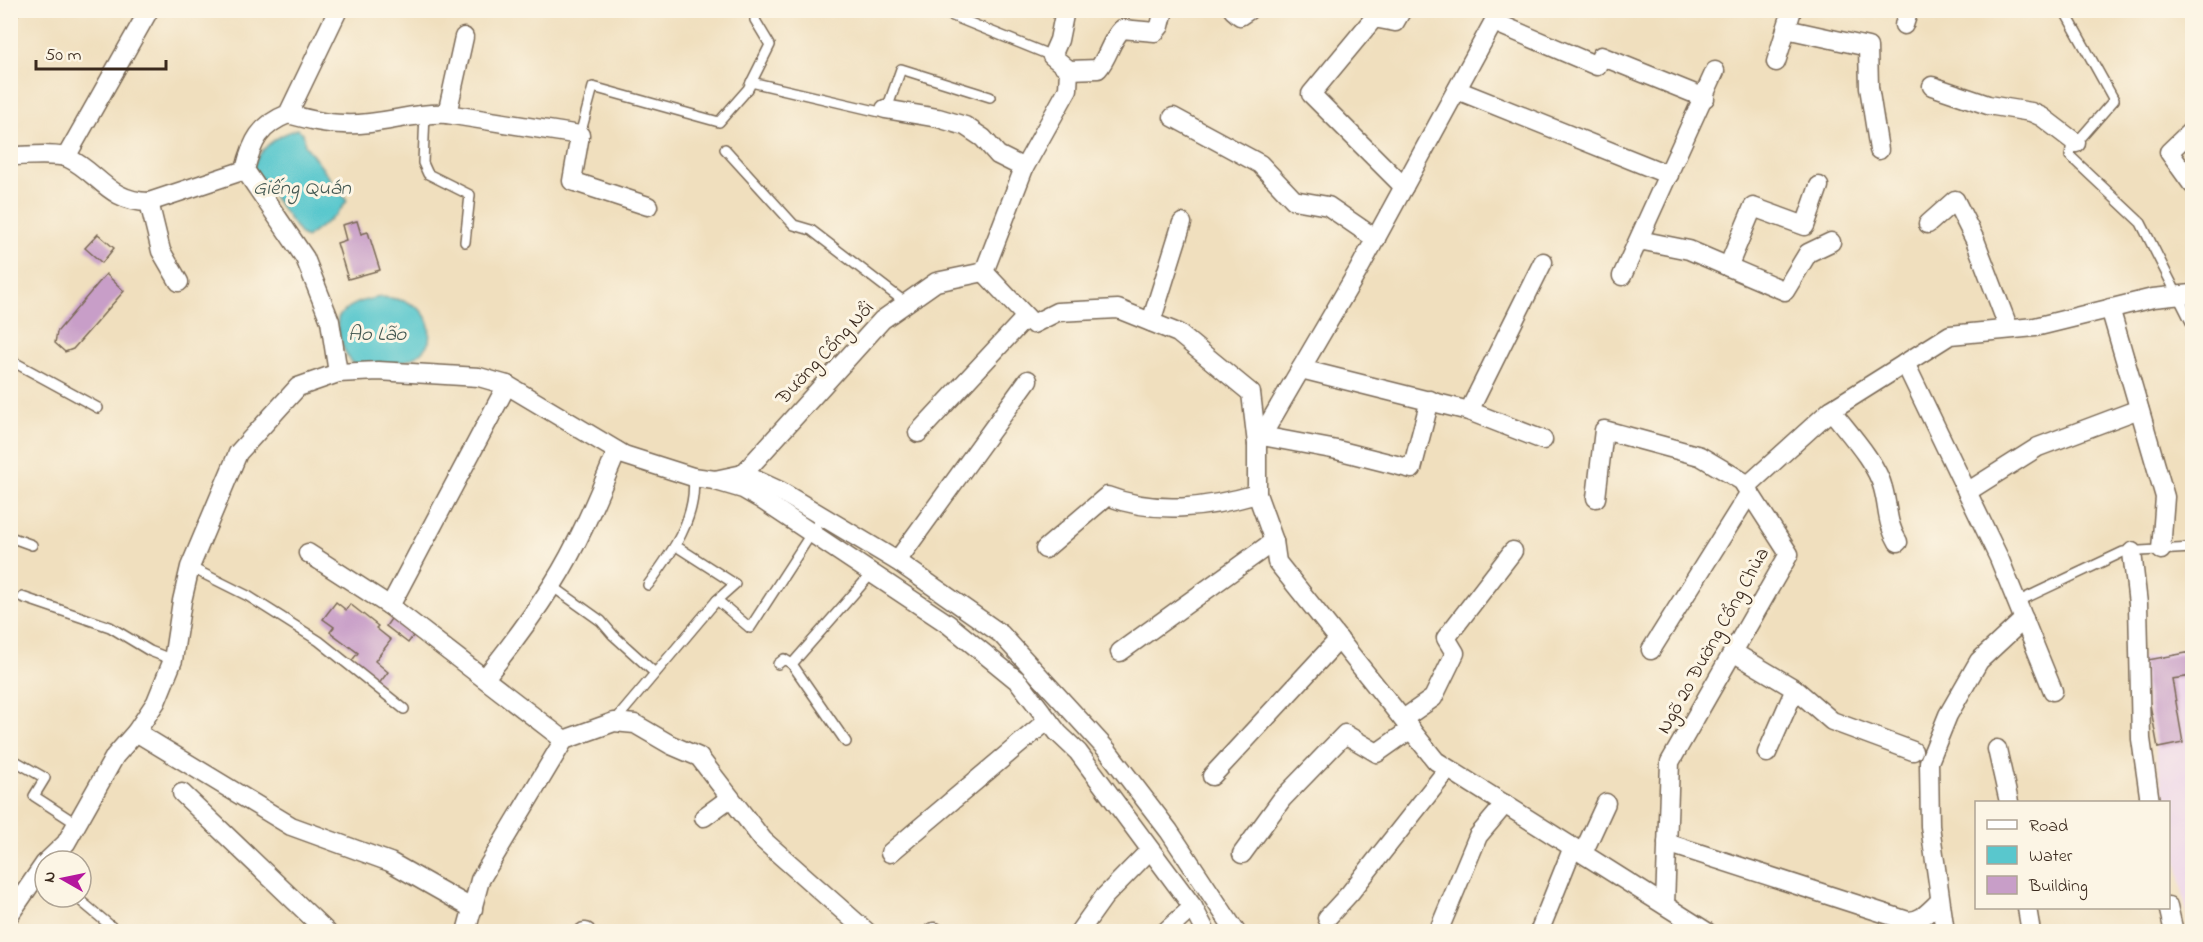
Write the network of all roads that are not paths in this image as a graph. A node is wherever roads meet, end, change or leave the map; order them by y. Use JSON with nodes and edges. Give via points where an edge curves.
{"nodes":[{"id":1,"x":15,"y":10,"type":"edge"},
{"id":2,"x":149,"y":10,"type":"edge"},
{"id":3,"x":757,"y":10,"type":"edge"},
{"id":4,"x":938,"y":10,"type":"edge"},
{"id":5,"x":1065,"y":10,"type":"edge"},
{"id":6,"x":1164,"y":10,"type":"edge"},
{"id":7,"x":1233,"y":10,"type":"edge"},
{"id":8,"x":1249,"y":10,"type":"edge"},
{"id":9,"x":1401,"y":10,"type":"edge"},
{"id":10,"x":1792,"y":10,"type":"edge"},
{"id":11,"x":2064,"y":10,"type":"edge"},
{"id":12,"x":333,"y":12,"type":"edge"},
{"id":13,"x":10,"y":15,"type":"edge"},
{"id":14,"x":1497,"y":16,"type":"edge"},
{"id":15,"x":1786,"y":29,"type":"junction"},
{"id":16,"x":464,"y":37,"type":"dead end"},
{"id":17,"x":1052,"y":56,"type":"junction"},
{"id":18,"x":1776,"y":62,"type":"dead end"},
{"id":19,"x":1069,"y":70,"type":"junction"},
{"id":20,"x":1715,"y":71,"type":"dead end"},
{"id":21,"x":751,"y":82,"type":"junction"},
{"id":22,"x":1932,"y":86,"type":"dead end"},
{"id":23,"x":1457,"y":90,"type":"junction"},
{"id":24,"x":990,"y":98,"type":"dead end"},
{"id":25,"x":1705,"y":98,"type":"junction"},
{"id":26,"x":885,"y":109,"type":"junction"},
{"id":27,"x":425,"y":113,"type":"junction"},
{"id":28,"x":288,"y":114,"type":"junction"},
{"id":29,"x":447,"y":114,"type":"junction"},
{"id":30,"x":1173,"y":117,"type":"dead end"},
{"id":31,"x":2193,"y":130,"type":"edge"},
{"id":32,"x":580,"y":135,"type":"junction"},
{"id":33,"x":2076,"y":143,"type":"junction"},
{"id":34,"x":725,"y":150,"type":"dead end"},
{"id":35,"x":1879,"y":150,"type":"dead end"},
{"id":36,"x":10,"y":156,"type":"edge"},
{"id":37,"x":66,"y":157,"type":"junction"},
{"id":38,"x":1024,"y":168,"type":"junction"},
{"id":39,"x":245,"y":170,"type":"junction"},
{"id":40,"x":1669,"y":175,"type":"junction"},
{"id":41,"x":2193,"y":184,"type":"edge"},
{"id":42,"x":1819,"y":186,"type":"dead end"},
{"id":43,"x":1404,"y":187,"type":"junction"},
{"id":44,"x":149,"y":202,"type":"junction"},
{"id":45,"x":648,"y":206,"type":"dead end"},
{"id":46,"x":1182,"y":223,"type":"dead end"},
{"id":47,"x":1928,"y":224,"type":"dead end"},
{"id":48,"x":1376,"y":239,"type":"junction"},
{"id":49,"x":1639,"y":240,"type":"junction"},
{"id":50,"x":465,"y":242,"type":"dead end"},
{"id":51,"x":1831,"y":242,"type":"dead end"},
{"id":52,"x":1543,"y":262,"type":"dead end"},
{"id":53,"x":1728,"y":267,"type":"junction"},
{"id":54,"x":984,"y":272,"type":"junction"},
{"id":55,"x":1622,"y":276,"type":"dead end"},
{"id":56,"x":179,"y":282,"type":"dead end"},
{"id":57,"x":2186,"y":295,"type":"edge"},
{"id":58,"x":906,"y":303,"type":"junction"},
{"id":59,"x":2110,"y":308,"type":"junction"},
{"id":60,"x":1026,"y":317,"type":"junction"},
{"id":61,"x":1151,"y":322,"type":"junction"},
{"id":62,"x":2193,"y":324,"type":"edge"},
{"id":63,"x":2009,"y":329,"type":"junction"},
{"id":64,"x":10,"y":360,"type":"edge"},
{"id":65,"x":1905,"y":363,"type":"junction"},
{"id":66,"x":1301,"y":369,"type":"junction"},
{"id":67,"x":338,"y":373,"type":"junction"},
{"id":68,"x":1028,"y":380,"type":"dead end"},
{"id":69,"x":507,"y":385,"type":"junction"},
{"id":70,"x":1430,"y":400,"type":"junction"},
{"id":71,"x":98,"y":408,"type":"dead end"},
{"id":72,"x":2139,"y":409,"type":"junction"},
{"id":73,"x":1831,"y":410,"type":"junction"},
{"id":74,"x":1469,"y":411,"type":"junction"},
{"id":75,"x":918,"y":433,"type":"dead end"},
{"id":76,"x":1260,"y":440,"type":"junction"},
{"id":77,"x":1543,"y":440,"type":"dead end"},
{"id":78,"x":617,"y":451,"type":"junction"},
{"id":79,"x":743,"y":474,"type":"junction"},
{"id":80,"x":693,"y":477,"type":"junction"},
{"id":81,"x":715,"y":480,"type":"junction"},
{"id":82,"x":1748,"y":489,"type":"junction"},
{"id":83,"x":1967,"y":492,"type":"junction"},
{"id":84,"x":1257,"y":494,"type":"junction"},
{"id":85,"x":1596,"y":498,"type":"dead end"},
{"id":86,"x":822,"y":517,"type":"junction"},
{"id":87,"x":811,"y":533,"type":"junction"},
{"id":88,"x":10,"y":537,"type":"edge"},
{"id":89,"x":1274,"y":541,"type":"junction"},
{"id":90,"x":1898,"y":542,"type":"dead end"},
{"id":91,"x":32,"y":545,"type":"dead end"},
{"id":92,"x":676,"y":546,"type":"junction"},
{"id":93,"x":2193,"y":548,"type":"edge"},
{"id":94,"x":1045,"y":549,"type":"dead end"},
{"id":95,"x":2160,"y":550,"type":"junction"},
{"id":96,"x":1513,"y":551,"type":"dead end"},
{"id":97,"x":2132,"y":552,"type":"junction"},
{"id":98,"x":308,"y":553,"type":"dead end"},
{"id":99,"x":897,"y":561,"type":"junction"},
{"id":100,"x":190,"y":567,"type":"junction"},
{"id":101,"x":872,"y":573,"type":"junction"},
{"id":102,"x":552,"y":585,"type":"junction"},
{"id":103,"x":648,"y":585,"type":"dead end"},
{"id":104,"x":22,"y":597,"type":"dead end"},
{"id":105,"x":717,"y":600,"type":"junction"},
{"id":106,"x":2017,"y":602,"type":"junction"},
{"id":107,"x":390,"y":606,"type":"junction"},
{"id":108,"x":2024,"y":619,"type":"junction"},
{"id":109,"x":1338,"y":639,"type":"junction"},
{"id":110,"x":1651,"y":650,"type":"dead end"},
{"id":111,"x":1120,"y":652,"type":"dead end"},
{"id":112,"x":1733,"y":652,"type":"junction"},
{"id":113,"x":173,"y":660,"type":"junction"},
{"id":114,"x":778,"y":664,"type":"dead end"},
{"id":115,"x":792,"y":664,"type":"junction"},
{"id":116,"x":655,"y":674,"type":"junction"},
{"id":117,"x":485,"y":678,"type":"junction"},
{"id":118,"x":1795,"y":689,"type":"junction"},
{"id":119,"x":2053,"y":691,"type":"dead end"},
{"id":120,"x":404,"y":709,"type":"dead end"},
{"id":121,"x":1048,"y":720,"type":"junction"},
{"id":122,"x":614,"y":722,"type":"junction"},
{"id":123,"x":1406,"y":724,"type":"junction"},
{"id":124,"x":136,"y":732,"type":"junction"},
{"id":125,"x":564,"y":740,"type":"junction"},
{"id":126,"x":846,"y":742,"type":"dead end"},
{"id":127,"x":1997,"y":750,"type":"dead end"},
{"id":128,"x":1913,"y":751,"type":"dead end"},
{"id":129,"x":1767,"y":753,"type":"dead end"},
{"id":130,"x":10,"y":758,"type":"edge"},
{"id":131,"x":1448,"y":769,"type":"junction"},
{"id":132,"x":1212,"y":776,"type":"dead end"},
{"id":133,"x":182,"y":793,"type":"dead end"},
{"id":134,"x":730,"y":798,"type":"junction"},
{"id":135,"x":2009,"y":801,"type":"edge"},
{"id":136,"x":2150,"y":801,"type":"edge"},
{"id":137,"x":1606,"y":803,"type":"dead end"},
{"id":138,"x":1505,"y":804,"type":"junction"},
{"id":139,"x":704,"y":817,"type":"dead end"},
{"id":140,"x":77,"y":824,"type":"junction"},
{"id":141,"x":1667,"y":843,"type":"junction"},
{"id":142,"x":60,"y":849,"type":"edge"},
{"id":143,"x":1150,"y":850,"type":"junction"},
{"id":144,"x":1578,"y":850,"type":"junction"},
{"id":145,"x":890,"y":853,"type":"dead end"},
{"id":146,"x":1242,"y":854,"type":"dead end"},
{"id":147,"x":33,"y":882,"type":"edge"},
{"id":148,"x":1939,"y":902,"type":"junction"},
{"id":149,"x":1665,"y":905,"type":"junction"},
{"id":150,"x":1192,"y":907,"type":"junction"},
{"id":151,"x":90,"y":909,"type":"edge"},
{"id":152,"x":473,"y":909,"type":"junction"},
{"id":153,"x":2027,"y":909,"type":"edge"},
{"id":154,"x":2170,"y":909,"type":"edge"},
{"id":155,"x":10,"y":914,"type":"edge"},
{"id":156,"x":1327,"y":918,"type":"dead end"},
{"id":157,"x":118,"y":932,"type":"edge"},
{"id":158,"x":327,"y":932,"type":"edge"},
{"id":159,"x":466,"y":932,"type":"edge"},
{"id":160,"x":867,"y":932,"type":"edge"},
{"id":161,"x":1080,"y":932,"type":"edge"},
{"id":162,"x":1165,"y":932,"type":"edge"},
{"id":163,"x":1206,"y":932,"type":"edge"},
{"id":164,"x":1236,"y":932,"type":"edge"},
{"id":165,"x":1438,"y":932,"type":"edge"},
{"id":166,"x":1539,"y":932,"type":"edge"},
{"id":167,"x":1707,"y":932,"type":"edge"},
{"id":168,"x":1945,"y":932,"type":"edge"},
{"id":169,"x":2031,"y":932,"type":"edge"},
{"id":170,"x":2174,"y":932,"type":"edge"}],
"edges":[{"from":1,"to":13,"type":"lane"},
{"from":2,"to":37,"type":"street"},
{"from":3,"to":21,"type":"lane","via":[[755,20],[770,45]]},
{"from":4,"to":17,"type":"lane"},
{"from":5,"to":17,"type":"street"},
{"from":6,"to":19,"type":"street","via":[[1155,32],[1122,29],[1113,38],[1106,60],[1098,69]]},
{"from":7,"to":8,"type":"street","via":[[1240,16]]},
{"from":9,"to":43,"type":"street","via":[[1395,22],[1374,18],[1311,94]]},
{"from":10,"to":15,"type":"street"},
{"from":11,"to":33,"type":"lane","via":[[2114,100]]},
{"from":12,"to":28,"type":"street"},
{"from":14,"to":23,"type":"street"},
{"from":14,"to":25,"type":"street","via":[[1597,66],[1601,56]]},
{"from":15,"to":18,"type":"street"},
{"from":15,"to":35,"type":"street","via":[[1868,47],[1869,87]]},
{"from":16,"to":29,"type":"street"},
{"from":17,"to":19,"type":"street"},
{"from":19,"to":38,"type":"street","via":[[1068,89]]},
{"from":20,"to":25,"type":"street"},
{"from":21,"to":26,"type":"lane","via":[[880,112]]},
{"from":21,"to":32,"type":"lane","via":[[719,122],[593,87]]},
{"from":22,"to":33,"type":"street","via":[[1988,105],[2031,112]]},
{"from":23,"to":40,"type":"street"},
{"from":23,"to":43,"type":"street"},
{"from":24,"to":26,"type":"lane","via":[[901,69]]},
{"from":25,"to":40,"type":"street"},
{"from":26,"to":38,"type":"street","via":[[938,117],[965,126],[998,155]]},
{"from":27,"to":28,"type":"street","via":[[346,124]]},
{"from":27,"to":29,"type":"street"},
{"from":27,"to":50,"type":"lane","via":[[423,163],[428,174],[470,195]]},
{"from":28,"to":39,"type":"street","via":[[270,121],[255,140]]},
{"from":29,"to":32,"type":"street"},
{"from":30,"to":48,"type":"street","via":[[1260,164],[1294,200],[1328,206]]},
{"from":31,"to":41,"type":"street","via":[[2169,152]]},
{"from":32,"to":45,"type":"street","via":[[572,181]]},
{"from":33,"to":57,"type":"lane","via":[[2070,156],[2141,223]]},
{"from":34,"to":58,"type":"lane","via":[[794,225],[811,230]]},
{"from":36,"to":37,"type":"street"},
{"from":37,"to":44,"type":"street","via":[[115,192],[134,202]]},
{"from":38,"to":54,"type":"street"},
{"from":39,"to":44,"type":"street"},
{"from":39,"to":67,"type":"street","via":[[305,258],[330,321]]},
{"from":40,"to":49,"type":"street"},
{"from":42,"to":53,"type":"street","via":[[1805,226],[1753,207]]},
{"from":43,"to":48,"type":"street"},
{"from":44,"to":56,"type":"street","via":[[161,252]]},
{"from":46,"to":61,"type":"street"},
{"from":47,"to":63,"type":"street","via":[[1955,200],[1975,240]]},
{"from":48,"to":66,"type":"street"},
{"from":49,"to":53,"type":"street","via":[[1689,250]]},
{"from":49,"to":55,"type":"street"},
{"from":51,"to":53,"type":"street","via":[[1808,253],[1785,291]]},
{"from":52,"to":74,"type":"street"},
{"from":54,"to":58,"type":"street","name":"Đường Cổng Nổi","via":[[936,282]]},
{"from":54,"to":60,"type":"street"},
{"from":57,"to":59,"type":"street"},
{"from":57,"to":62,"type":"lane"},
{"from":58,"to":79,"type":"street","name":"Đường Cổng Nổi","via":[[882,320]]},
{"from":59,"to":63,"type":"street","via":[[2035,327]]},
{"from":59,"to":72,"type":"street"},
{"from":60,"to":61,"type":"street","via":[[1033,324],[1058,312],[1119,309]]},
{"from":60,"to":75,"type":"street"},
{"from":61,"to":76,"type":"street","via":[[1178,333],[1251,393]]},
{"from":63,"to":65,"type":"street","via":[[1950,335]]},
{"from":64,"to":71,"type":"lane"},
{"from":65,"to":73,"type":"street"},
{"from":65,"to":83,"type":"street"},
{"from":66,"to":70,"type":"street"},
{"from":66,"to":76,"type":"street"},
{"from":67,"to":69,"type":"street","via":[[378,371],[478,377]]},
{"from":67,"to":100,"type":"street","via":[[298,387],[238,453]]},
{"from":68,"to":99,"type":"street"},
{"from":69,"to":78,"type":"street"},
{"from":69,"to":107,"type":"street"},
{"from":70,"to":74,"type":"street"},
{"from":70,"to":76,"type":"street","via":[[1412,470],[1337,450]]},
{"from":72,"to":83,"type":"street","via":[[2038,447]]},
{"from":72,"to":95,"type":"street","via":[[2165,497]]},
{"from":73,"to":82,"type":"street"},
{"from":73,"to":90,"type":"street","via":[[1883,487],[1888,526]]},
{"from":74,"to":77,"type":"street"},
{"from":76,"to":84,"type":"street"},
{"from":78,"to":80,"type":"street"},
{"from":78,"to":102,"type":"street"},
{"from":79,"to":81,"type":"street"},
{"from":79,"to":86,"type":"street"},
{"from":80,"to":81,"type":"street"},
{"from":80,"to":92,"type":"lane","via":[[695,493]]},
{"from":81,"to":87,"type":"street","via":[[743,489]]},
{"from":82,"to":85,"type":"street","name":"Ngõ 20 Đường Cổng Chùa","via":[[1742,481],[1700,456],[1604,430]]},
{"from":82,"to":110,"type":"street"},
{"from":82,"to":112,"type":"street","name":"Ngõ 20 Đường Cổng Chùa","via":[[1789,554]]},
{"from":83,"to":106,"type":"street"},
{"from":84,"to":89,"type":"street"},
{"from":84,"to":94,"type":"street","via":[[1221,505],[1164,508],[1130,505],[1107,496]]},
{"from":86,"to":87,"type":"lane"},
{"from":86,"to":99,"type":"street"},
{"from":87,"to":101,"type":"street"},
{"from":87,"to":105,"type":"lane","via":[[750,628]]},
{"from":88,"to":91,"type":"lane"},
{"from":89,"to":109,"type":"street","via":[[1277,562]]},
{"from":89,"to":111,"type":"street"},
{"from":92,"to":103,"type":"lane"},
{"from":92,"to":105,"type":"lane","via":[[735,584]]},
{"from":93,"to":95,"type":"lane"},
{"from":95,"to":97,"type":"lane"},
{"from":96,"to":123,"type":"street","via":[[1446,638],[1455,653],[1433,698]]},
{"from":97,"to":106,"type":"lane","via":[[2123,552]]},
{"from":97,"to":136,"type":"street","via":[[2138,604],[2141,739]]},
{"from":98,"to":107,"type":"street"},
{"from":99,"to":164,"type":"street","via":[[1001,634],[1107,750],[1169,831]]},
{"from":100,"to":113,"type":"street"},
{"from":100,"to":120,"type":"lane","via":[[248,596],[319,641]]},
{"from":101,"to":115,"type":"lane"},
{"from":101,"to":121,"type":"street","via":[[948,624],[1010,675]]},
{"from":102,"to":116,"type":"lane","via":[[601,621]]},
{"from":102,"to":117,"type":"street","via":[[519,636]]},
{"from":104,"to":113,"type":"lane","via":[[110,627]]},
{"from":105,"to":116,"type":"lane"},
{"from":106,"to":108,"type":"street"},
{"from":107,"to":117,"type":"street"},
{"from":108,"to":119,"type":"street"},
{"from":108,"to":148,"type":"street","via":[[1979,661],[1947,714],[1929,762],[1930,826]]},
{"from":109,"to":123,"type":"street"},
{"from":109,"to":132,"type":"street"},
{"from":112,"to":118,"type":"street"},
{"from":112,"to":141,"type":"street","name":"Ngõ 20 Đường Cổng Chùa","via":[[1670,762]]},
{"from":113,"to":124,"type":"street","via":[[156,702]]},
{"from":114,"to":115,"type":"lane","via":[[784,658]]},
{"from":115,"to":126,"type":"lane"},
{"from":116,"to":122,"type":"lane"},
{"from":117,"to":125,"type":"street"},
{"from":118,"to":128,"type":"street","via":[[1832,721]]},
{"from":118,"to":129,"type":"street"},
{"from":121,"to":143,"type":"street","via":[[1078,752]]},
{"from":121,"to":145,"type":"street"},
{"from":122,"to":125,"type":"street"},
{"from":122,"to":134,"type":"street","via":[[635,724],[699,757]]},
{"from":123,"to":131,"type":"street"},
{"from":123,"to":146,"type":"street","via":[[1377,753],[1345,734],[1282,799]]},
{"from":124,"to":140,"type":"street","via":[[115,756]]},
{"from":124,"to":152,"type":"street","via":[[291,826],[390,862]]},
{"from":125,"to":152,"type":"street","via":[[480,880]]},
{"from":127,"to":135,"type":"street"},
{"from":130,"to":140,"type":"lane","via":[[45,778],[34,796]]},
{"from":131,"to":138,"type":"street"},
{"from":131,"to":156,"type":"street"},
{"from":133,"to":158,"type":"street"},
{"from":134,"to":139,"type":"street"},
{"from":134,"to":160,"type":"street","via":[[763,840]]},
{"from":137,"to":144,"type":"street"},
{"from":138,"to":144,"type":"street"},
{"from":138,"to":165,"type":"street","via":[[1478,836]]},
{"from":140,"to":142,"type":"street"},
{"from":141,"to":148,"type":"street","via":[[1908,921],[1924,917]]},
{"from":141,"to":149,"type":"street","name":"Ngõ 20 Đường Cổng Chùa"},
{"from":143,"to":150,"type":"street"},
{"from":143,"to":161,"type":"street","via":[[1104,897]]},
{"from":144,"to":149,"type":"street"},
{"from":144,"to":166,"type":"street"},
{"from":147,"to":155,"type":"street"},
{"from":148,"to":168,"type":"street"},
{"from":149,"to":167,"type":"street"},
{"from":150,"to":162,"type":"street"},
{"from":150,"to":163,"type":"street"},
{"from":151,"to":157,"type":"lane"},
{"from":152,"to":159,"type":"street"},
{"from":153,"to":169,"type":"street"},
{"from":154,"to":170,"type":"street"}]}
